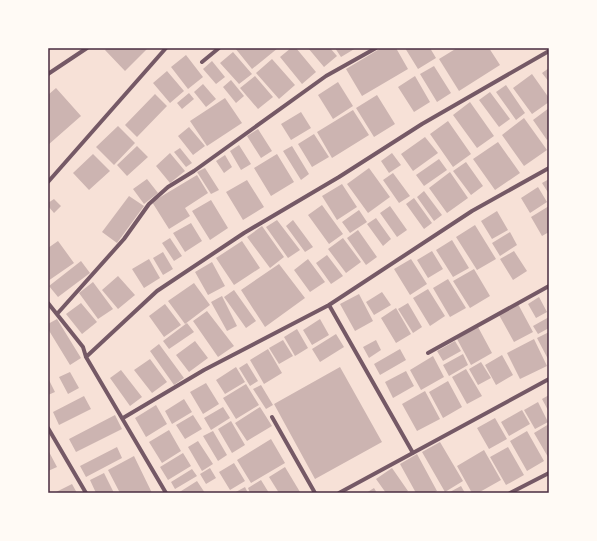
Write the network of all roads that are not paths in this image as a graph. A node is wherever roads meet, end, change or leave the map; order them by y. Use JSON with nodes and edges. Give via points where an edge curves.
{"nodes":[{"id":1,"x":87,"y":48,"type":"edge"},
{"id":2,"x":166,"y":48,"type":"edge"},
{"id":3,"x":219,"y":48,"type":"edge"},
{"id":4,"x":376,"y":48,"type":"edge"},
{"id":5,"x":549,"y":51,"type":"edge"},
{"id":6,"x":202,"y":62,"type":"dead end"},
{"id":7,"x":48,"y":74,"type":"edge"},
{"id":8,"x":549,"y":168,"type":"edge"},
{"id":9,"x":48,"y":182,"type":"edge"},
{"id":10,"x":549,"y":286,"type":"edge"},
{"id":11,"x":48,"y":303,"type":"edge"},
{"id":12,"x":329,"y":305,"type":"junction"},
{"id":13,"x":57,"y":314,"type":"junction"},
{"id":14,"x":428,"y":353,"type":"dead end"},
{"id":15,"x":86,"y":357,"type":"junction"},
{"id":16,"x":549,"y":379,"type":"edge"},
{"id":17,"x":272,"y":417,"type":"dead end"},
{"id":18,"x":123,"y":418,"type":"junction"},
{"id":19,"x":48,"y":428,"type":"edge"},
{"id":20,"x":413,"y":454,"type":"junction"},
{"id":21,"x":549,"y":473,"type":"edge"},
{"id":22,"x":86,"y":493,"type":"edge"},
{"id":23,"x":166,"y":493,"type":"edge"},
{"id":24,"x":315,"y":493,"type":"edge"},
{"id":25,"x":339,"y":493,"type":"edge"},
{"id":26,"x":510,"y":493,"type":"edge"}],
"edges":[{"from":1,"to":7,"type":"street"},
{"from":2,"to":9,"type":"street"},
{"from":3,"to":6,"type":"street"},
{"from":4,"to":13,"type":"street","via":[[326,76],[168,187],[149,204],[124,240]]},
{"from":5,"to":15,"type":"street","via":[[429,120],[244,233],[158,291]]},
{"from":8,"to":12,"type":"street","via":[[472,211]]},
{"from":10,"to":14,"type":"street"},
{"from":11,"to":13,"type":"street"},
{"from":12,"to":18,"type":"street","via":[[204,370]]},
{"from":12,"to":20,"type":"street"},
{"from":13,"to":15,"type":"street","via":[[83,347]]},
{"from":15,"to":18,"type":"street"},
{"from":16,"to":20,"type":"street"},
{"from":17,"to":24,"type":"street"},
{"from":18,"to":23,"type":"street"},
{"from":19,"to":22,"type":"street"},
{"from":20,"to":25,"type":"street"},
{"from":21,"to":26,"type":"street"}]}
